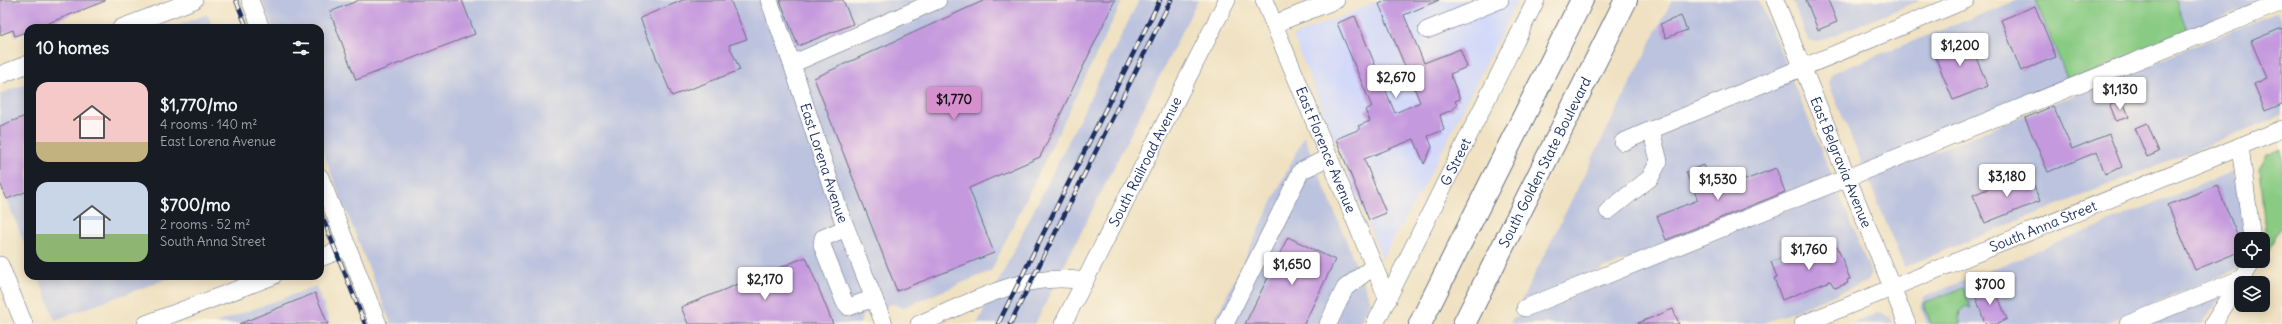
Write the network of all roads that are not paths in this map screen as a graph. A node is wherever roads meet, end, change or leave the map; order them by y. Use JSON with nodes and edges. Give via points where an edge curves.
{"nodes":[{"id":1,"x":194,"y":0,"type":"edge"},
{"id":2,"x":250,"y":0,"type":"edge"},
{"id":3,"x":769,"y":0,"type":"edge"},
{"id":4,"x":938,"y":0,"type":"edge"},
{"id":5,"x":1227,"y":0,"type":"edge"},
{"id":6,"x":1264,"y":0,"type":"edge"},
{"id":7,"x":1336,"y":0,"type":"edge"},
{"id":8,"x":1500,"y":0,"type":"edge"},
{"id":9,"x":1536,"y":0,"type":"edge"},
{"id":10,"x":1582,"y":0,"type":"edge"},
{"id":11,"x":1626,"y":0,"type":"edge"},
{"id":12,"x":1775,"y":0,"type":"edge"},
{"id":13,"x":1966,"y":0,"type":"edge"},
{"id":14,"x":2282,"y":2,"type":"edge"},
{"id":15,"x":131,"y":24,"type":"edge"},
{"id":16,"x":259,"y":24,"type":"edge"},
{"id":17,"x":1274,"y":24,"type":"junction"},
{"id":18,"x":1427,"y":30,"type":"dead end"},
{"id":19,"x":792,"y":64,"type":"junction"},
{"id":20,"x":24,"y":66,"type":"edge"},
{"id":21,"x":1802,"y":67,"type":"junction"},
{"id":22,"x":0,"y":75,"type":"edge"},
{"id":23,"x":2282,"y":129,"type":"edge"},
{"id":24,"x":1651,"y":130,"type":"junction"},
{"id":25,"x":1623,"y":142,"type":"dead end"},
{"id":26,"x":2240,"y":146,"type":"junction"},
{"id":27,"x":1329,"y":157,"type":"junction"},
{"id":28,"x":1847,"y":178,"type":"junction"},
{"id":29,"x":324,"y":187,"type":"edge"},
{"id":30,"x":1608,"y":211,"type":"dead end"},
{"id":31,"x":1513,"y":226,"type":"junction"},
{"id":32,"x":846,"y":228,"type":"junction"},
{"id":33,"x":2251,"y":232,"type":"edge"},
{"id":34,"x":348,"y":247,"type":"junction"},
{"id":35,"x":324,"y":256,"type":"edge"},
{"id":36,"x":0,"y":265,"type":"edge"},
{"id":37,"x":1374,"y":266,"type":"junction"},
{"id":38,"x":262,"y":280,"type":"edge"},
{"id":39,"x":1085,"y":281,"type":"junction"},
{"id":40,"x":2234,"y":282,"type":"edge"},
{"id":41,"x":1892,"y":288,"type":"junction"},
{"id":42,"x":2234,"y":292,"type":"edge"},
{"id":43,"x":874,"y":298,"type":"junction"},
{"id":44,"x":1388,"y":300,"type":"junction"},
{"id":45,"x":1525,"y":308,"type":"dead end"},
{"id":46,"x":24,"y":324,"type":"edge"},
{"id":47,"x":146,"y":324,"type":"edge"},
{"id":48,"x":378,"y":324,"type":"edge"},
{"id":49,"x":884,"y":324,"type":"edge"},
{"id":50,"x":918,"y":324,"type":"edge"},
{"id":51,"x":1063,"y":324,"type":"edge"},
{"id":52,"x":1224,"y":324,"type":"edge"},
{"id":53,"x":1328,"y":324,"type":"edge"},
{"id":54,"x":1375,"y":324,"type":"edge"},
{"id":55,"x":1420,"y":324,"type":"edge"},
{"id":56,"x":1464,"y":324,"type":"edge"},
{"id":57,"x":1470,"y":324,"type":"edge"},
{"id":58,"x":1803,"y":324,"type":"edge"},
{"id":59,"x":1907,"y":324,"type":"edge"},
{"id":60,"x":2128,"y":324,"type":"edge"},
{"id":61,"x":2213,"y":324,"type":"edge"}],
"edges":[{"from":1,"to":15,"type":"street"},
{"from":2,"to":16,"type":"street"},
{"from":3,"to":19,"type":"street","name":"East Lorena Avenue"},
{"from":4,"to":19,"type":"street"},
{"from":5,"to":39,"type":"street","name":"South Railroad Avenue"},
{"from":6,"to":17,"type":"street","name":"East Florence Avenue"},
{"from":7,"to":17,"type":"street"},
{"from":8,"to":18,"type":"street"},
{"from":9,"to":44,"type":"street","name":"G Street"},
{"from":10,"to":55,"type":"highway"},
{"from":11,"to":31,"type":"highway","name":"South Golden State Boulevard"},
{"from":12,"to":21,"type":"street","name":"East Belgravia Avenue"},
{"from":13,"to":21,"type":"street"},
{"from":14,"to":28,"type":"street"},
{"from":17,"to":27,"type":"street","name":"East Florence Avenue"},
{"from":19,"to":32,"type":"street","name":"East Lorena Avenue"},
{"from":20,"to":22,"type":"street"},
{"from":21,"to":24,"type":"street"},
{"from":21,"to":28,"type":"street","name":"East Belgravia Avenue"},
{"from":23,"to":26,"type":"street","name":"South Anna Street"},
{"from":24,"to":25,"type":"street"},
{"from":24,"to":30,"type":"street","via":[[1659,161],[1650,178]]},
{"from":26,"to":33,"type":"street"},
{"from":26,"to":41,"type":"street","name":"South Anna Street"},
{"from":27,"to":37,"type":"street","name":"East Florence Avenue"},
{"from":27,"to":52,"type":"street","via":[[1301,171]]},
{"from":28,"to":41,"type":"street","name":"East Belgravia Avenue"},
{"from":28,"to":45,"type":"street"},
{"from":29,"to":34,"type":"street"},
{"from":31,"to":56,"type":"highway","name":"South Golden State Boulevard"},
{"from":31,"to":57,"type":"highway"},
{"from":32,"to":43,"type":"street","name":"East Lorena Avenue"},
{"from":32,"to":43,"type":"street","via":[[824,238],[822,245],[844,301],[849,307]]},
{"from":34,"to":35,"type":"street"},
{"from":34,"to":48,"type":"street"},
{"from":36,"to":46,"type":"street"},
{"from":37,"to":44,"type":"street","name":"East Florence Avenue"},
{"from":37,"to":53,"type":"street","via":[[1345,288]]},
{"from":38,"to":47,"type":"street"},
{"from":39,"to":50,"type":"street","via":[[1062,278],[1018,283]]},
{"from":39,"to":51,"type":"street","name":"South Railroad Avenue"},
{"from":40,"to":60,"type":"street"},
{"from":41,"to":58,"type":"street","name":"South Anna Street"},
{"from":41,"to":59,"type":"street","name":"East Belgravia Avenue"},
{"from":42,"to":61,"type":"street"},
{"from":43,"to":49,"type":"street","name":"East Lorena Avenue"},
{"from":44,"to":54,"type":"street","name":"G Street"}]}
